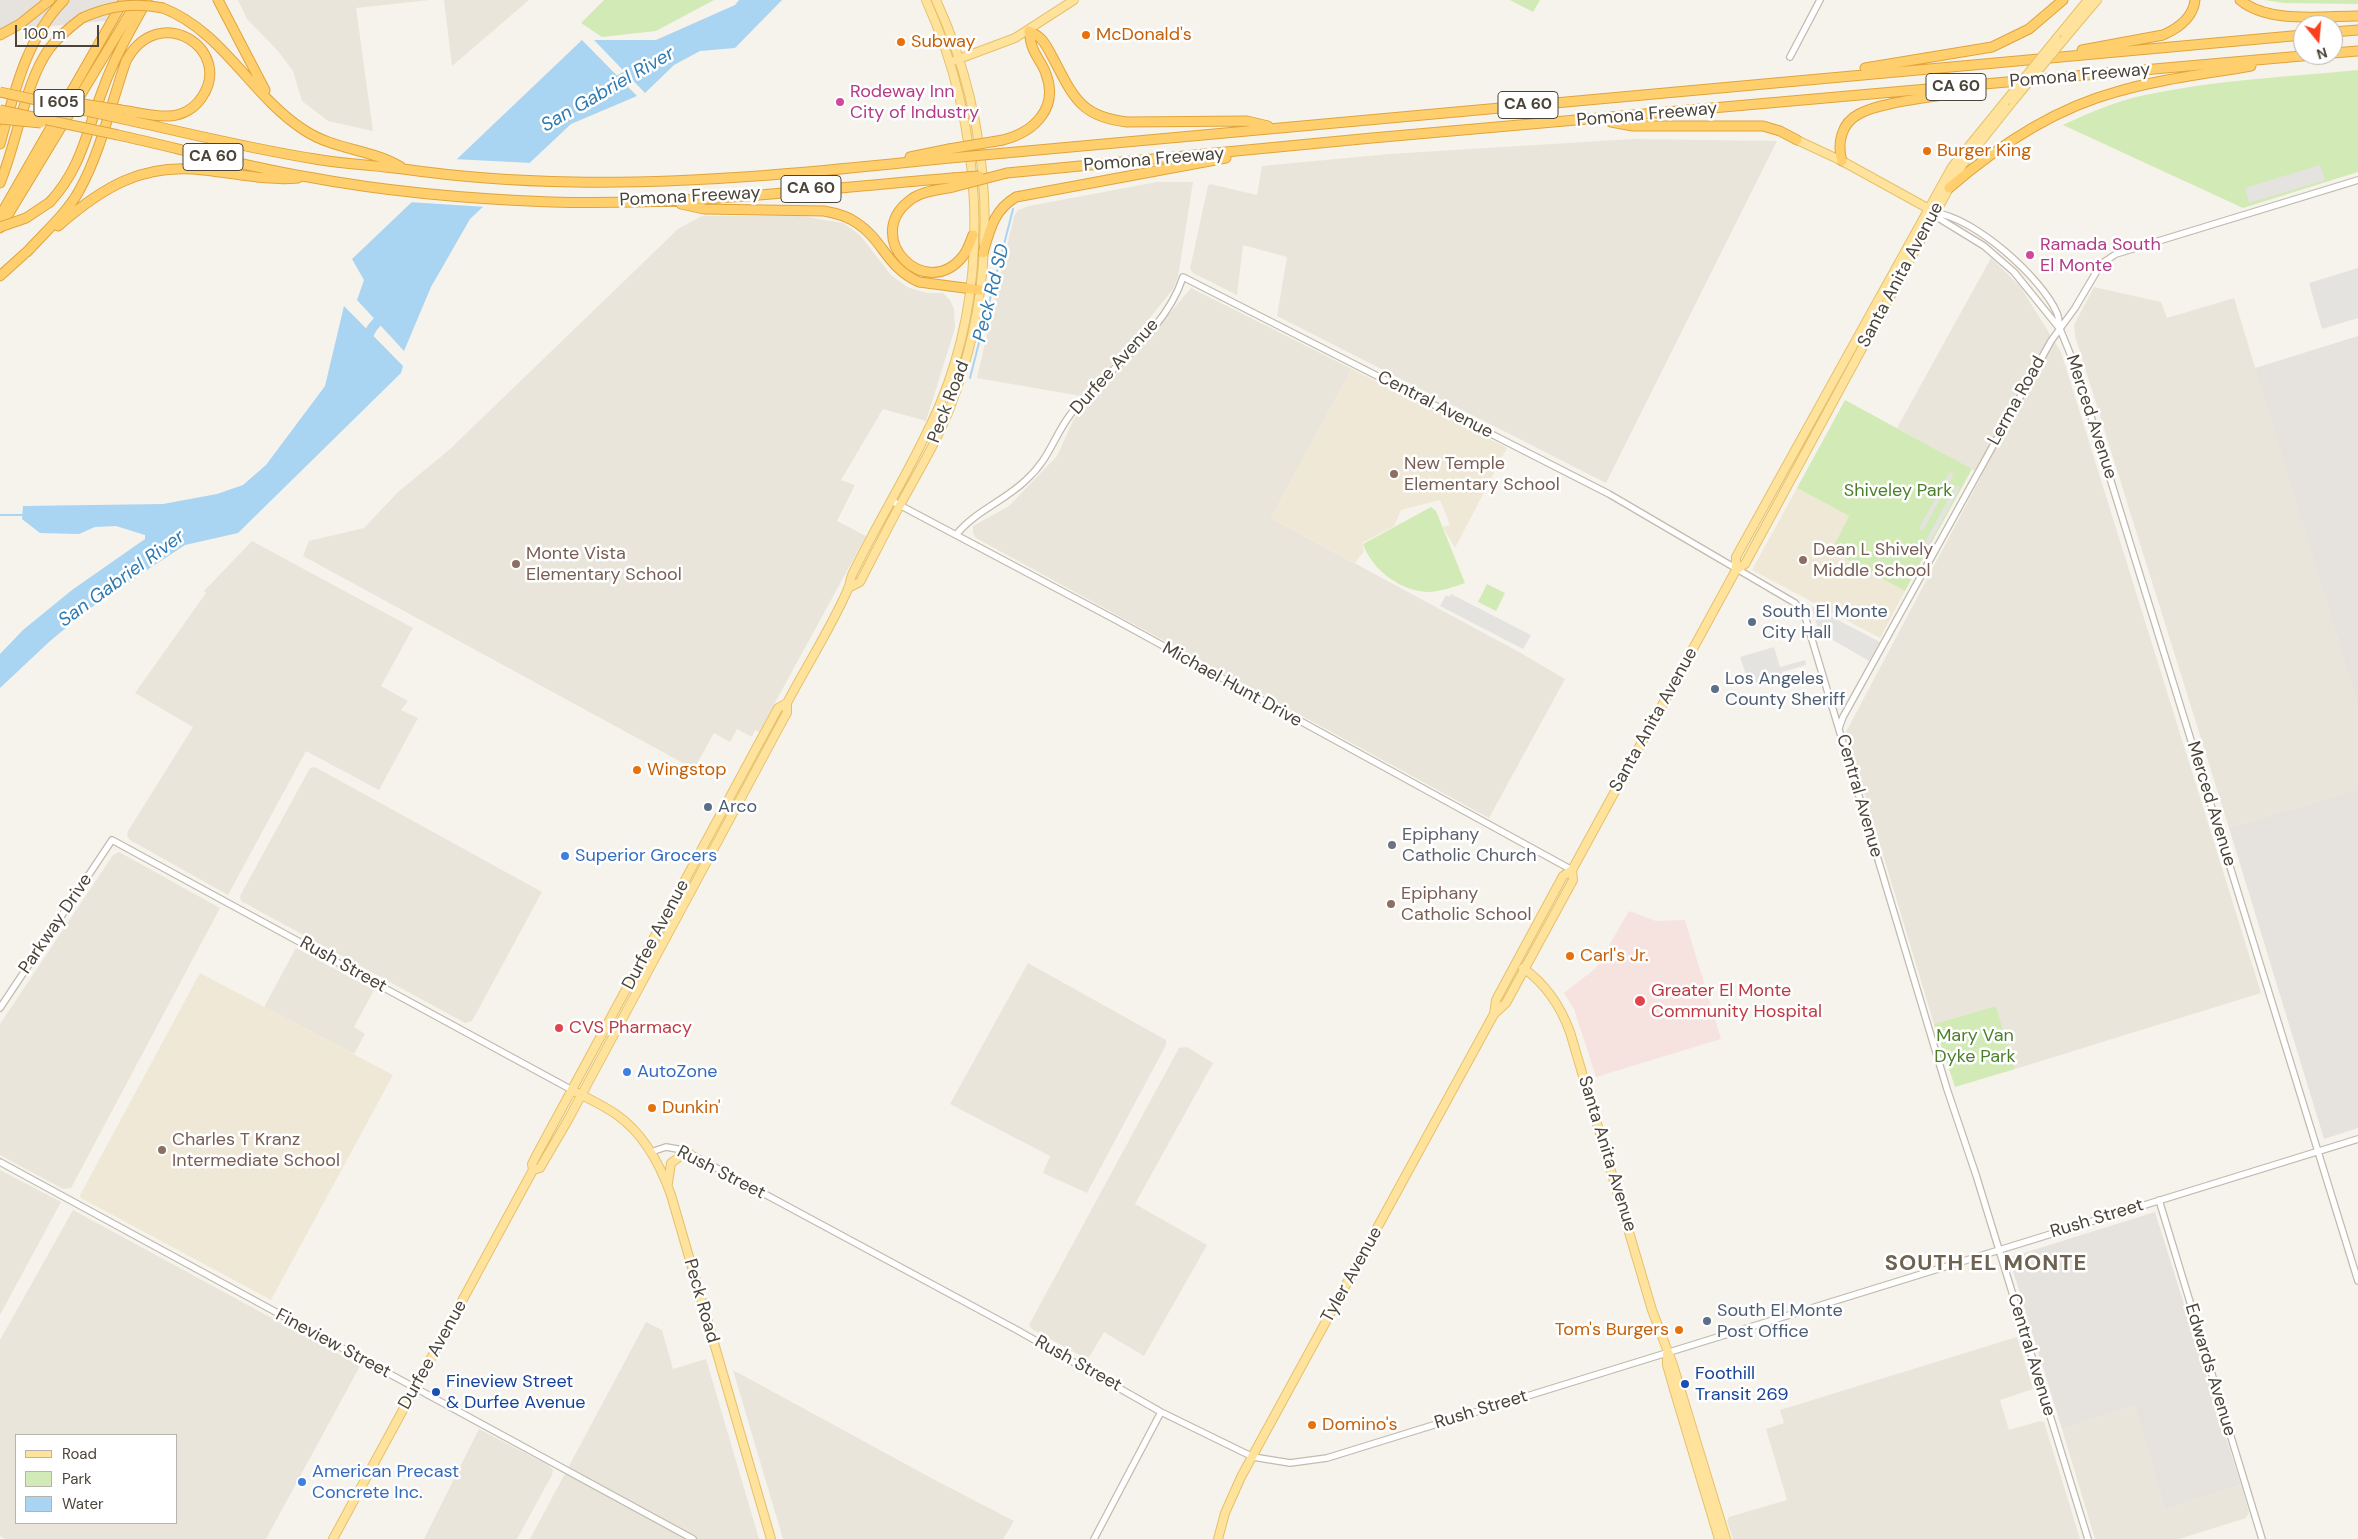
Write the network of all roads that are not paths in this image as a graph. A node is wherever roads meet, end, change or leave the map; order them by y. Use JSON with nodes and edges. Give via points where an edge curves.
{"nodes":[{"id":1,"x":50,"y":0,"type":"edge"},
{"id":2,"x":64,"y":0,"type":"edge"},
{"id":3,"x":118,"y":0,"type":"edge"},
{"id":4,"x":124,"y":0,"type":"edge"},
{"id":5,"x":130,"y":0,"type":"edge"},
{"id":6,"x":138,"y":0,"type":"edge"},
{"id":7,"x":146,"y":0,"type":"edge"},
{"id":8,"x":218,"y":0,"type":"edge"},
{"id":9,"x":926,"y":0,"type":"edge"},
{"id":10,"x":936,"y":0,"type":"edge"},
{"id":11,"x":1074,"y":0,"type":"edge"},
{"id":12,"x":1820,"y":0,"type":"edge"},
{"id":13,"x":2063,"y":0,"type":"edge"},
{"id":14,"x":2088,"y":0,"type":"edge"},
{"id":15,"x":2098,"y":0,"type":"edge"},
{"id":16,"x":2195,"y":0,"type":"edge"},
{"id":17,"x":2240,"y":0,"type":"edge"},
{"id":18,"x":2358,"y":16,"type":"edge"},
{"id":19,"x":2358,"y":30,"type":"edge"},
{"id":20,"x":1029,"y":31,"type":"junction"},
{"id":21,"x":2343,"y":31,"type":"edge"},
{"id":22,"x":0,"y":35,"type":"edge"},
{"id":23,"x":2293,"y":36,"type":"edge"},
{"id":24,"x":2358,"y":51,"type":"edge"},
{"id":25,"x":2343,"y":52,"type":"edge"},
{"id":26,"x":1790,"y":57,"type":"dead end"},
{"id":27,"x":2293,"y":57,"type":"edge"},
{"id":28,"x":960,"y":59,"type":"junction"},
{"id":29,"x":2030,"y":59,"type":"junction"},
{"id":30,"x":2293,"y":60,"type":"edge"},
{"id":31,"x":949,"y":62,"type":"junction"},
{"id":32,"x":100,"y":64,"type":"junction"},
{"id":33,"x":1779,"y":81,"type":"junction"},
{"id":34,"x":2019,"y":82,"type":"junction"},
{"id":35,"x":0,"y":92,"type":"edge"},
{"id":36,"x":2009,"y":101,"type":"junction"},
{"id":37,"x":275,"y":105,"type":"junction"},
{"id":38,"x":0,"y":110,"type":"edge"},
{"id":39,"x":122,"y":114,"type":"junction"},
{"id":40,"x":0,"y":119,"type":"edge"},
{"id":41,"x":1599,"y":120,"type":"junction"},
{"id":42,"x":88,"y":128,"type":"junction"},
{"id":43,"x":1276,"y":128,"type":"junction"},
{"id":44,"x":1797,"y":140,"type":"joint"},
{"id":45,"x":0,"y":144,"type":"edge"},
{"id":46,"x":1285,"y":147,"type":"junction"},
{"id":47,"x":949,"y":154,"type":"junction"},
{"id":48,"x":1842,"y":161,"type":"junction"},
{"id":49,"x":409,"y":170,"type":"junction"},
{"id":50,"x":312,"y":178,"type":"junction"},
{"id":51,"x":2358,"y":180,"type":"edge"},
{"id":52,"x":0,"y":183,"type":"edge"},
{"id":53,"x":952,"y":183,"type":"junction"},
{"id":54,"x":1948,"y":188,"type":"junction"},
{"id":55,"x":671,"y":201,"type":"junction"},
{"id":56,"x":0,"y":205,"type":"edge"},
{"id":57,"x":1932,"y":211,"type":"junction"},
{"id":58,"x":0,"y":216,"type":"edge"},
{"id":59,"x":1959,"y":220,"type":"junction"},
{"id":60,"x":0,"y":227,"type":"edge"},
{"id":61,"x":1954,"y":227,"type":"junction"},
{"id":62,"x":973,"y":235,"type":"junction"},
{"id":63,"x":27,"y":252,"type":"junction"},
{"id":64,"x":983,"y":253,"type":"junction"},
{"id":65,"x":0,"y":276,"type":"edge"},
{"id":66,"x":1183,"y":277,"type":"joint"},
{"id":67,"x":975,"y":289,"type":"junction"},
{"id":68,"x":2060,"y":329,"type":"junction"},
{"id":69,"x":1842,"y":364,"type":"junction"},
{"id":70,"x":1851,"y":369,"type":"junction"},
{"id":71,"x":892,"y":501,"type":"junction"},
{"id":72,"x":900,"y":506,"type":"junction"},
{"id":73,"x":956,"y":535,"type":"junction"},
{"id":74,"x":1736,"y":570,"type":"junction"},
{"id":75,"x":848,"y":588,"type":"junction"},
{"id":76,"x":787,"y":702,"type":"junction"},
{"id":77,"x":1839,"y":728,"type":"junction"},
{"id":78,"x":112,"y":840,"type":"joint"},
{"id":79,"x":1572,"y":870,"type":"junction"},
{"id":80,"x":1517,"y":964,"type":"junction"},
{"id":81,"x":1525,"y":969,"type":"junction"},
{"id":82,"x":0,"y":1008,"type":"edge"},
{"id":83,"x":1494,"y":1014,"type":"junction"},
{"id":84,"x":572,"y":1090,"type":"junction"},
{"id":85,"x":582,"y":1095,"type":"junction"},
{"id":86,"x":2358,"y":1139,"type":"edge"},
{"id":87,"x":651,"y":1152,"type":"junction"},
{"id":88,"x":2318,"y":1152,"type":"junction"},
{"id":89,"x":690,"y":1154,"type":"junction"},
{"id":90,"x":0,"y":1162,"type":"edge"},
{"id":91,"x":533,"y":1170,"type":"junction"},
{"id":92,"x":668,"y":1185,"type":"junction"},
{"id":93,"x":2160,"y":1200,"type":"junction"},
{"id":94,"x":1999,"y":1250,"type":"junction"},
{"id":95,"x":2358,"y":1281,"type":"edge"},
{"id":96,"x":1667,"y":1352,"type":"junction"},
{"id":97,"x":415,"y":1388,"type":"junction"},
{"id":98,"x":1161,"y":1412,"type":"junction"},
{"id":99,"x":1253,"y":1457,"type":"junction"},
{"id":100,"x":333,"y":1539,"type":"edge"},
{"id":101,"x":693,"y":1539,"type":"edge"},
{"id":102,"x":771,"y":1539,"type":"edge"},
{"id":103,"x":1094,"y":1539,"type":"edge"},
{"id":104,"x":1218,"y":1539,"type":"edge"},
{"id":105,"x":1719,"y":1539,"type":"edge"},
{"id":106,"x":1726,"y":1539,"type":"edge"},
{"id":107,"x":2088,"y":1539,"type":"edge"},
{"id":108,"x":2262,"y":1539,"type":"edge"}],
"edges":[{"from":1,"to":22,"type":"highway"},
{"from":2,"to":45,"type":"highway","via":[[45,24],[26,61]]},
{"from":3,"to":56,"type":"highway","number":"I 605"},
{"from":4,"to":58,"type":"highway"},
{"from":5,"to":32,"type":"highway","via":[[103,49]]},
{"from":6,"to":32,"type":"highway","number":"I 605"},
{"from":7,"to":60,"type":"highway","bridge":true,"via":[[103,88],[76,166],[66,183],[50,202],[26,218]]},
{"from":8,"to":37,"type":"highway"},
{"from":9,"to":31,"type":"main road","name":"Peck Road"},
{"from":10,"to":28,"type":"main road","name":"Peck Road"},
{"from":11,"to":20,"type":"main road"},
{"from":12,"to":26,"type":"street"},
{"from":13,"to":33,"type":"highway","via":[[2024,32],[1992,47]]},
{"from":14,"to":36,"type":"main road","name":"Santa Anita Avenue","bridge":true},
{"from":15,"to":36,"type":"main road","name":"Santa Anita Avenue","bridge":true},
{"from":16,"to":29,"type":"highway","via":[[2184,23],[2163,35]]},
{"from":17,"to":18,"type":"highway","via":[[2280,16]]},
{"from":19,"to":21,"type":"highway"},
{"from":20,"to":28,"type":"main road"},
{"from":20,"to":43,"type":"highway","via":[[1042,37],[1073,94],[1082,106],[1096,115],[1127,122],[1247,121]]},
{"from":20,"to":47,"type":"highway","bridge":true,"via":[[1048,82],[1047,106],[1038,121],[1028,130],[1003,140]]},
{"from":23,"to":29,"type":"highway","name":"Pomona Freeway","number":"CA 60"},
{"from":24,"to":25,"type":"highway"},
{"from":27,"to":34,"type":"highway","name":"Pomona Freeway","number":"CA 60"},
{"from":28,"to":31,"type":"main road"},
{"from":28,"to":64,"type":"main road","name":"Peck Road","via":[[983,166],[986,210]]},
{"from":29,"to":33,"type":"highway","name":"Pomona Freeway","number":"CA 60"},
{"from":30,"to":54,"type":"highway","via":[[2163,80],[2107,94],[2025,131]]},
{"from":31,"to":62,"type":"main road","name":"Peck Road","via":[[971,167]]},
{"from":32,"to":60,"type":"highway","number":"I 605"},
{"from":33,"to":43,"type":"highway","name":"Pomona Freeway","number":"CA 60"},
{"from":34,"to":41,"type":"highway","name":"Pomona Freeway","number":"CA 60"},
{"from":34,"to":48,"type":"highway","via":[[1878,107],[1858,114],[1840,137],[1838,148]]},
{"from":35,"to":39,"type":"highway","name":"Pomona Freeway","number":"CA 60","bridge":true},
{"from":36,"to":54,"type":"main road","name":"Santa Anita Avenue"},
{"from":36,"to":57,"type":"main road","name":"Santa Anita Avenue","via":[[1952,167]]},
{"from":37,"to":49,"type":"highway","via":[[303,130],[332,145],[388,160]]},
{"from":37,"to":52,"type":"highway","bridge":true,"via":[[201,29],[185,18],[163,8],[126,5],[103,10],[82,18],[62,34],[43,58]]},
{"from":38,"to":42,"type":"highway","name":"Pomona Freeway","number":"CA 60","bridge":true},
{"from":39,"to":49,"type":"highway","name":"Pomona Freeway","number":"CA 60","via":[[241,145],[316,159]]},
{"from":39,"to":63,"type":"highway","via":[[171,116],[199,102],[209,83],[210,72],[203,52],[188,37],[166,31],[147,37],[133,49],[79,191]]},
{"from":40,"to":42,"type":"highway","bridge":true},
{"from":41,"to":44,"type":"highway","via":[[1633,126],[1763,126]]},
{"from":41,"to":46,"type":"highway","name":"Pomona Freeway","number":"CA 60"},
{"from":42,"to":50,"type":"highway","name":"Pomona Freeway","number":"CA 60","bridge":true},
{"from":43,"to":47,"type":"highway","name":"Pomona Freeway","number":"CA 60","bridge":true,"via":[[1005,153]]},
{"from":44,"to":48,"type":"main road"},
{"from":46,"to":53,"type":"highway","name":"Pomona Freeway","number":"CA 60","bridge":true,"via":[[1007,173]]},
{"from":46,"to":64,"type":"highway","via":[[1016,197],[1006,203],[994,218]]},
{"from":47,"to":49,"type":"highway","name":"Pomona Freeway","number":"CA 60","via":[[850,168],[706,179],[529,181]]},
{"from":48,"to":57,"type":"main road"},
{"from":50,"to":55,"type":"highway","name":"Pomona Freeway","number":"CA 60","via":[[482,198]]},
{"from":50,"to":63,"type":"highway","via":[[278,180],[178,168],[152,171],[113,185],[94,197]]},
{"from":51,"to":68,"type":"street","name":"Lerma Road","via":[[2116,254],[2101,264]]},
{"from":53,"to":55,"type":"highway","name":"Pomona Freeway","number":"CA 60"},
{"from":53,"to":62,"type":"highway","via":[[908,201],[893,223],[896,250],[912,268],[942,270],[960,259]]},
{"from":54,"to":57,"type":"main road","name":"Santa Anita Avenue"},
{"from":55,"to":67,"type":"highway","via":[[704,209],[824,211],[837,214],[866,230],[902,274],[919,282]]},
{"from":57,"to":59,"type":"street","name":"Merced Avenue"},
{"from":57,"to":61,"type":"street","name":"Merced Avenue"},
{"from":57,"to":69,"type":"main road","name":"Santa Anita Avenue"},
{"from":57,"to":70,"type":"main road","name":"Santa Anita Avenue"},
{"from":59,"to":61,"type":"street"},
{"from":59,"to":68,"type":"street","name":"Merced Avenue","via":[[2002,248],[2026,271],[2058,314]]},
{"from":61,"to":68,"type":"street","name":"Merced Avenue","via":[[1984,246],[2014,272]]},
{"from":62,"to":67,"type":"main road","name":"Peck Road"},
{"from":63,"to":65,"type":"highway"},
{"from":64,"to":67,"type":"main road","name":"Peck Road"},
{"from":66,"to":73,"type":"street","name":"Durfee Avenue","via":[[1172,302],[1143,339],[1068,417],[1038,468]]},
{"from":66,"to":74,"type":"street","name":"Central Avenue","via":[[1586,482]]},
{"from":67,"to":71,"type":"main road","name":"Peck Road","via":[[943,395]]},
{"from":67,"to":72,"type":"main road","name":"Peck Road","via":[[969,351],[954,398]]},
{"from":68,"to":77,"type":"street","name":"Lerma Road","via":[[2050,340]]},
{"from":68,"to":88,"type":"street","name":"Merced Avenue","via":[[2076,368],[2129,534]]},
{"from":69,"to":70,"type":"main road"},
{"from":69,"to":74,"type":"main road","name":"Santa Anita Avenue","via":[[1736,557]]},
{"from":70,"to":74,"type":"main road","name":"Santa Anita Avenue","via":[[1745,564]]},
{"from":71,"to":72,"type":"street","name":"Michael Hunt Drive"},
{"from":71,"to":75,"type":"main road","name":"Durfee Avenue"},
{"from":72,"to":73,"type":"street","name":"Michael Hunt Drive"},
{"from":72,"to":75,"type":"main road","name":"Durfee Avenue","via":[[860,582]]},
{"from":73,"to":79,"type":"street","name":"Michael Hunt Drive"},
{"from":74,"to":77,"type":"street","name":"Central Avenue","via":[[1802,611]]},
{"from":74,"to":79,"type":"main road","name":"Santa Anita Avenue"},
{"from":75,"to":76,"type":"main road","name":"Durfee Avenue"},
{"from":76,"to":84,"type":"main road","name":"Durfee Avenue","via":[[778,708]]},
{"from":76,"to":85,"type":"main road","name":"Durfee Avenue","via":[[787,713],[781,725]]},
{"from":77,"to":94,"type":"street","name":"Central Avenue","via":[[1947,1089]]},
{"from":78,"to":82,"type":"street","name":"Parkway Drive"},
{"from":78,"to":84,"type":"street","name":"Rush Street"},
{"from":79,"to":80,"type":"main road","name":"Santa Anita Avenue","via":[[1563,876]]},
{"from":79,"to":81,"type":"main road","name":"Santa Anita Avenue","via":[[1572,880]]},
{"from":80,"to":81,"type":"main road","name":"Santa Anita Avenue"},
{"from":80,"to":83,"type":"main road","name":"Tyler Avenue","via":[[1496,1000]]},
{"from":81,"to":83,"type":"main road","name":"Tyler Avenue","via":[[1506,1003]]},
{"from":81,"to":96,"type":"main road","name":"Santa Anita Avenue","via":[[1535,976],[1564,1014]]},
{"from":83,"to":99,"type":"main road","name":"Tyler Avenue"},
{"from":84,"to":85,"type":"main road","name":"Peck Road"},
{"from":84,"to":91,"type":"main road","name":"Durfee Avenue","via":[[532,1164]]},
{"from":85,"to":87,"type":"main road","name":"Peck Road","via":[[633,1128]]},
{"from":85,"to":91,"type":"main road","name":"Durfee Avenue","via":[[540,1168]]},
{"from":86,"to":88,"type":"street","name":"Rush Street"},
{"from":87,"to":89,"type":"street","name":"Rush Street","via":[[666,1147]]},
{"from":87,"to":92,"type":"main road","name":"Peck Road"},
{"from":88,"to":93,"type":"street","name":"Rush Street"},
{"from":88,"to":95,"type":"street","name":"Merced Avenue"},
{"from":89,"to":92,"type":"main road","via":[[671,1163]]},
{"from":89,"to":98,"type":"street","name":"Rush Street","via":[[1035,1340]]},
{"from":90,"to":97,"type":"street","name":"Fineview Street"},
{"from":91,"to":97,"type":"main road","name":"Durfee Avenue"},
{"from":92,"to":102,"type":"main road","name":"Peck Road"},
{"from":93,"to":94,"type":"street","name":"Rush Street"},
{"from":93,"to":108,"type":"street","name":"Edwards Avenue"},
{"from":94,"to":96,"type":"street","name":"Rush Street"},
{"from":94,"to":107,"type":"street","name":"Central Avenue"},
{"from":96,"to":99,"type":"street","name":"Rush Street","via":[[1327,1458],[1290,1463]]},
{"from":96,"to":105,"type":"main road","name":"Santa Anita Avenue","via":[[1667,1366]]},
{"from":96,"to":106,"type":"main road","name":"Santa Anita Avenue"},
{"from":97,"to":100,"type":"main road","name":"Durfee Avenue"},
{"from":97,"to":101,"type":"street","name":"Fineview Street"},
{"from":98,"to":99,"type":"street","name":"Rush Street"},
{"from":98,"to":103,"type":"street"},
{"from":99,"to":104,"type":"main road","name":"Tyler Avenue","via":[[1232,1495]]}]}
